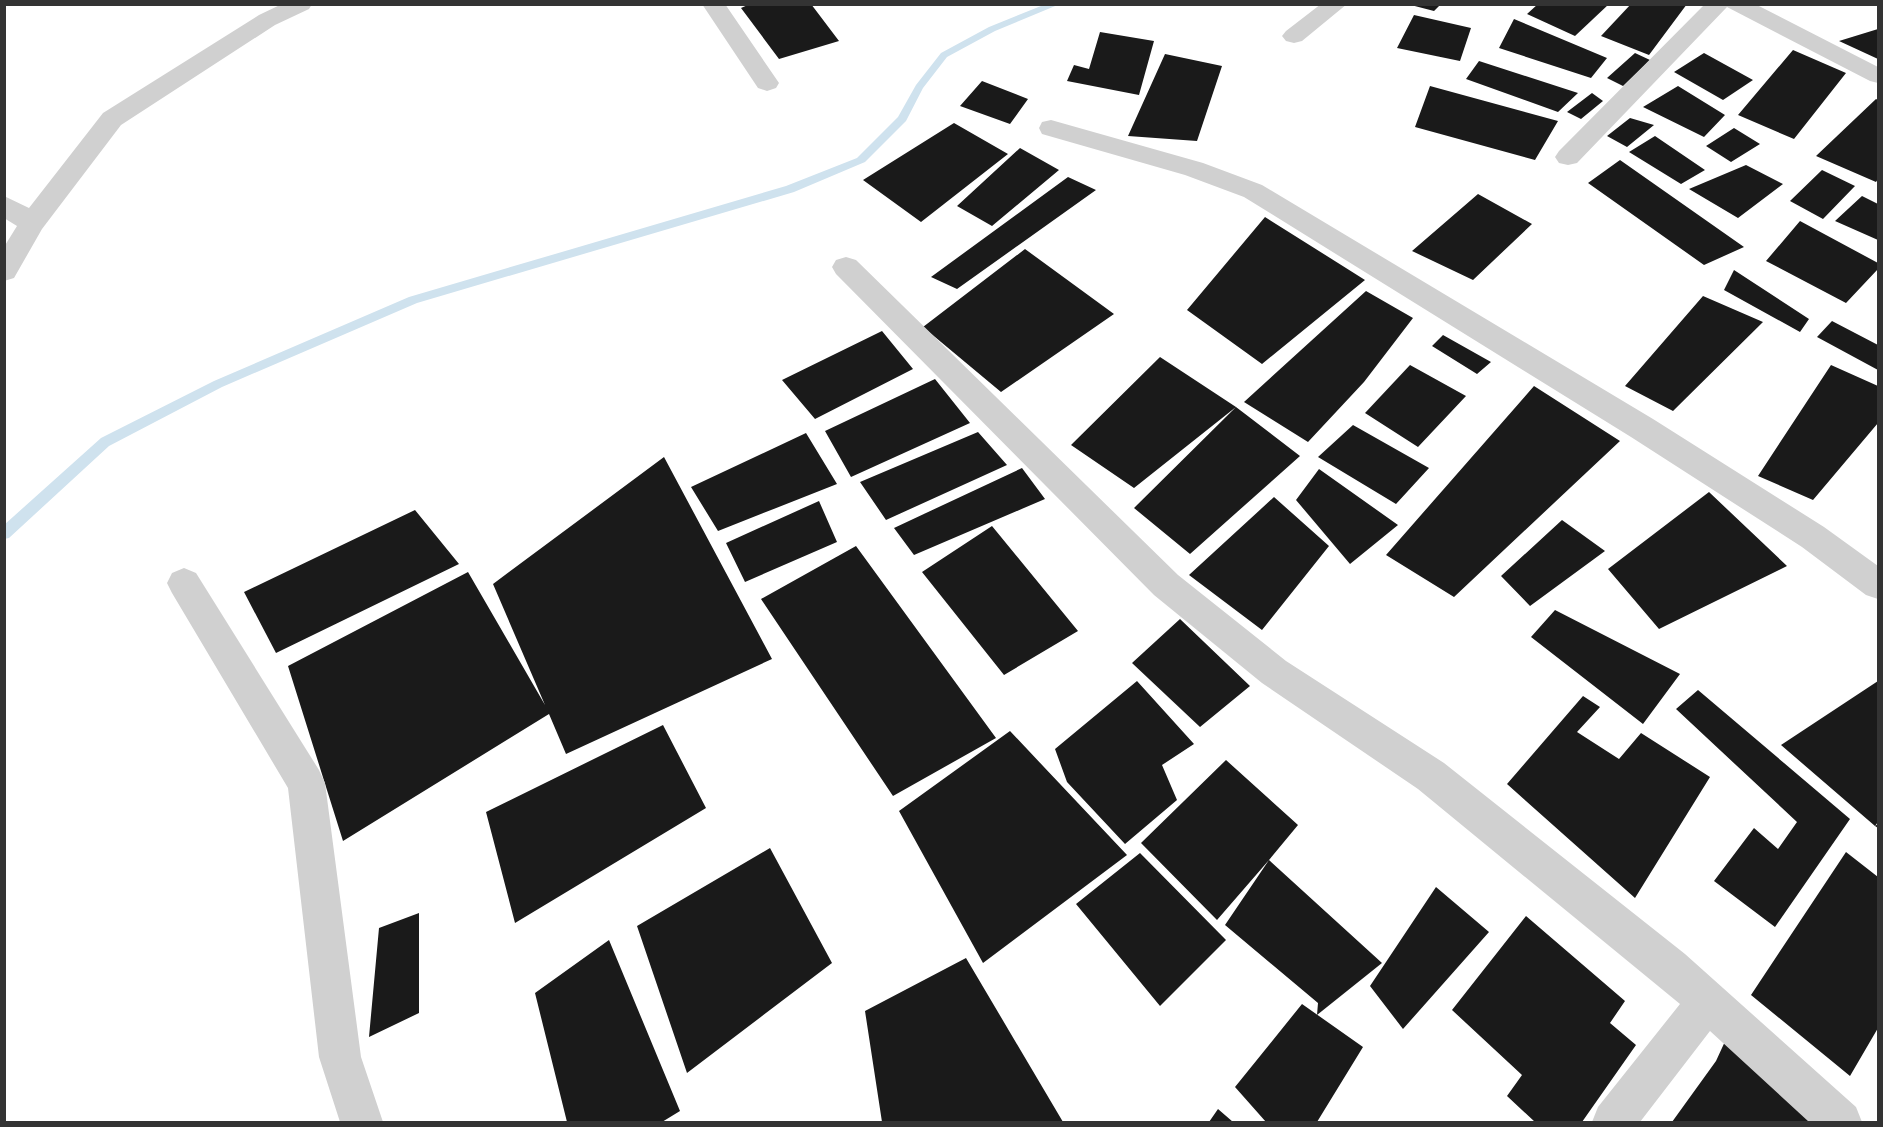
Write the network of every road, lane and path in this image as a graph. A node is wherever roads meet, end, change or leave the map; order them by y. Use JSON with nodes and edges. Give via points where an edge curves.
{"nodes":[{"id":1,"x":301,"y":4,"type":"edge"},
{"id":2,"x":713,"y":4,"type":"edge"},
{"id":3,"x":1336,"y":4,"type":"edge"},
{"id":4,"x":1718,"y":4,"type":"edge"},
{"id":5,"x":1736,"y":4,"type":"edge"},
{"id":6,"x":1294,"y":36,"type":"dead end"},
{"id":7,"x":1878,"y":76,"type":"edge"},
{"id":8,"x":767,"y":83,"type":"dead end"},
{"id":9,"x":1051,"y":128,"type":"dead end"},
{"id":10,"x":1568,"y":157,"type":"dead end"},
{"id":11,"x":4,"y":205,"type":"edge"},
{"id":12,"x":32,"y":223,"type":"junction"},
{"id":13,"x":846,"y":267,"type":"dead end"},
{"id":14,"x":4,"y":272,"type":"edge"},
{"id":15,"x":184,"y":583,"type":"dead end"},
{"id":16,"x":1878,"y":585,"type":"edge"},
{"id":17,"x":1708,"y":1000,"type":"junction"},
{"id":18,"x":362,"y":1122,"type":"edge"},
{"id":19,"x":1613,"y":1122,"type":"edge"},
{"id":20,"x":1841,"y":1122,"type":"edge"}],
"edges":[{"from":1,"to":12,"type":"street","via":[[267,20],[112,119]]},
{"from":2,"to":8,"type":"street"},
{"from":3,"to":6,"type":"street"},
{"from":4,"to":10,"type":"street"},
{"from":5,"to":7,"type":"street"},
{"from":9,"to":16,"type":"street","via":[[1194,169],[1253,191],[1642,428],[1813,537]]},
{"from":11,"to":12,"type":"street"},
{"from":12,"to":14,"type":"street"},
{"from":13,"to":17,"type":"street","via":[[1166,585],[1274,672],[1431,776]]},
{"from":15,"to":18,"type":"street","via":[[306,783],[340,1058]]},
{"from":17,"to":19,"type":"street"},
{"from":17,"to":20,"type":"street"}]}
